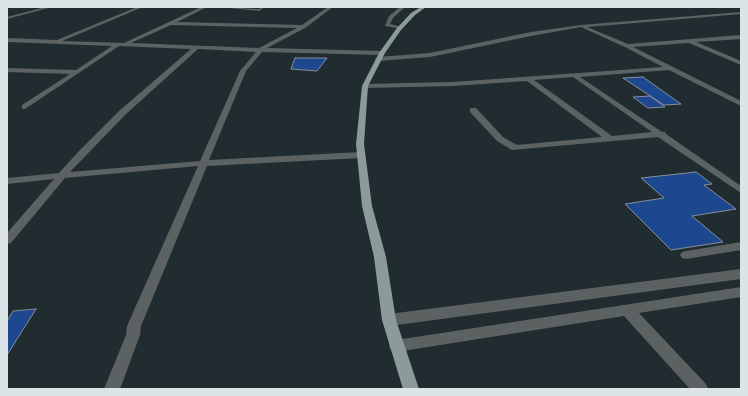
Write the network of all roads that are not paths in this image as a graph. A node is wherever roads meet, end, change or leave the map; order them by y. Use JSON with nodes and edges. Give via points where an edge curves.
{"nodes":[{"id":1,"x":50,"y":7,"type":"edge"},
{"id":2,"x":141,"y":7,"type":"edge"},
{"id":3,"x":206,"y":7,"type":"edge"},
{"id":4,"x":222,"y":7,"type":"edge"},
{"id":5,"x":331,"y":7,"type":"edge"},
{"id":6,"x":391,"y":7,"type":"edge"},
{"id":7,"x":424,"y":7,"type":"edge"},
{"id":8,"x":261,"y":8,"type":"edge"},
{"id":9,"x":402,"y":8,"type":"edge"},
{"id":10,"x":741,"y":13,"type":"edge"},
{"id":11,"x":250,"y":16,"type":"dead end"},
{"id":12,"x":7,"y":18,"type":"edge"},
{"id":13,"x":244,"y":19,"type":"dead end"},
{"id":14,"x":169,"y":23,"type":"junction"},
{"id":15,"x":238,"y":25,"type":"junction"},
{"id":16,"x":581,"y":26,"type":"junction"},
{"id":17,"x":303,"y":27,"type":"junction"},
{"id":18,"x":400,"y":28,"type":"junction"},
{"id":19,"x":741,"y":37,"type":"edge"},
{"id":20,"x":7,"y":40,"type":"edge"},
{"id":21,"x":688,"y":41,"type":"junction"},
{"id":22,"x":56,"y":42,"type":"junction"},
{"id":23,"x":122,"y":44,"type":"junction"},
{"id":24,"x":627,"y":46,"type":"junction"},
{"id":25,"x":197,"y":47,"type":"junction"},
{"id":26,"x":260,"y":50,"type":"junction"},
{"id":27,"x":380,"y":56,"type":"junction"},
{"id":28,"x":741,"y":63,"type":"edge"},
{"id":29,"x":671,"y":68,"type":"junction"},
{"id":30,"x":7,"y":70,"type":"edge"},
{"id":31,"x":76,"y":72,"type":"junction"},
{"id":32,"x":574,"y":75,"type":"junction"},
{"id":33,"x":529,"y":79,"type":"junction"},
{"id":34,"x":365,"y":86,"type":"junction"},
{"id":35,"x":741,"y":104,"type":"edge"},
{"id":36,"x":25,"y":107,"type":"dead end"},
{"id":37,"x":474,"y":110,"type":"dead end"},
{"id":38,"x":662,"y":134,"type":"junction"},
{"id":39,"x":610,"y":139,"type":"junction"},
{"id":40,"x":361,"y":155,"type":"junction"},
{"id":41,"x":202,"y":163,"type":"junction"},
{"id":42,"x":60,"y":176,"type":"junction"},
{"id":43,"x":7,"y":181,"type":"edge"},
{"id":44,"x":741,"y":190,"type":"edge"},
{"id":45,"x":7,"y":240,"type":"edge"},
{"id":46,"x":741,"y":246,"type":"edge"},
{"id":47,"x":686,"y":255,"type":"dead end"},
{"id":48,"x":741,"y":274,"type":"edge"},
{"id":49,"x":741,"y":292,"type":"edge"},
{"id":50,"x":627,"y":310,"type":"junction"},
{"id":51,"x":389,"y":320,"type":"junction"},
{"id":52,"x":396,"y":346,"type":"junction"},
{"id":53,"x":112,"y":389,"type":"edge"},
{"id":54,"x":410,"y":389,"type":"edge"},
{"id":55,"x":700,"y":389,"type":"edge"}],
"edges":[{"from":1,"to":12,"type":"street"},
{"from":2,"to":22,"type":"street"},
{"from":3,"to":14,"type":"street"},
{"from":4,"to":8,"type":"street"},
{"from":5,"to":17,"type":"street"},
{"from":6,"to":9,"type":"street"},
{"from":7,"to":18,"type":"main road","via":[[412,14]]},
{"from":8,"to":11,"type":"street"},
{"from":9,"to":18,"type":"street","via":[[391,17],[387,25]]},
{"from":10,"to":16,"type":"street"},
{"from":13,"to":15,"type":"street"},
{"from":14,"to":15,"type":"street"},
{"from":14,"to":23,"type":"street"},
{"from":15,"to":17,"type":"street"},
{"from":16,"to":24,"type":"street"},
{"from":16,"to":27,"type":"street","via":[[430,55]]},
{"from":17,"to":26,"type":"street"},
{"from":18,"to":27,"type":"main road"},
{"from":19,"to":21,"type":"street"},
{"from":20,"to":22,"type":"street"},
{"from":21,"to":24,"type":"street"},
{"from":21,"to":28,"type":"street"},
{"from":22,"to":23,"type":"street"},
{"from":23,"to":25,"type":"street"},
{"from":23,"to":31,"type":"street"},
{"from":24,"to":29,"type":"street"},
{"from":25,"to":26,"type":"street"},
{"from":25,"to":42,"type":"street","via":[[122,112]]},
{"from":26,"to":27,"type":"street"},
{"from":26,"to":41,"type":"street","via":[[238,79]]},
{"from":27,"to":34,"type":"main road"},
{"from":29,"to":32,"type":"street"},
{"from":29,"to":35,"type":"street"},
{"from":30,"to":31,"type":"street"},
{"from":31,"to":36,"type":"street"},
{"from":32,"to":33,"type":"street"},
{"from":32,"to":38,"type":"street"},
{"from":33,"to":34,"type":"street"},
{"from":33,"to":39,"type":"street"},
{"from":34,"to":40,"type":"main road"},
{"from":37,"to":39,"type":"street","via":[[500,139],[515,148]]},
{"from":38,"to":39,"type":"street"},
{"from":38,"to":44,"type":"street"},
{"from":40,"to":41,"type":"street"},
{"from":40,"to":51,"type":"main road","via":[[366,206],[380,257]]},
{"from":41,"to":42,"type":"street"},
{"from":41,"to":53,"type":"street","via":[[134,326],[133,335]]},
{"from":42,"to":43,"type":"street"},
{"from":42,"to":45,"type":"street"},
{"from":46,"to":47,"type":"street"},
{"from":48,"to":51,"type":"street"},
{"from":49,"to":50,"type":"street"},
{"from":50,"to":52,"type":"street"},
{"from":50,"to":55,"type":"street"},
{"from":51,"to":52,"type":"main road"},
{"from":52,"to":54,"type":"main road"}]}
